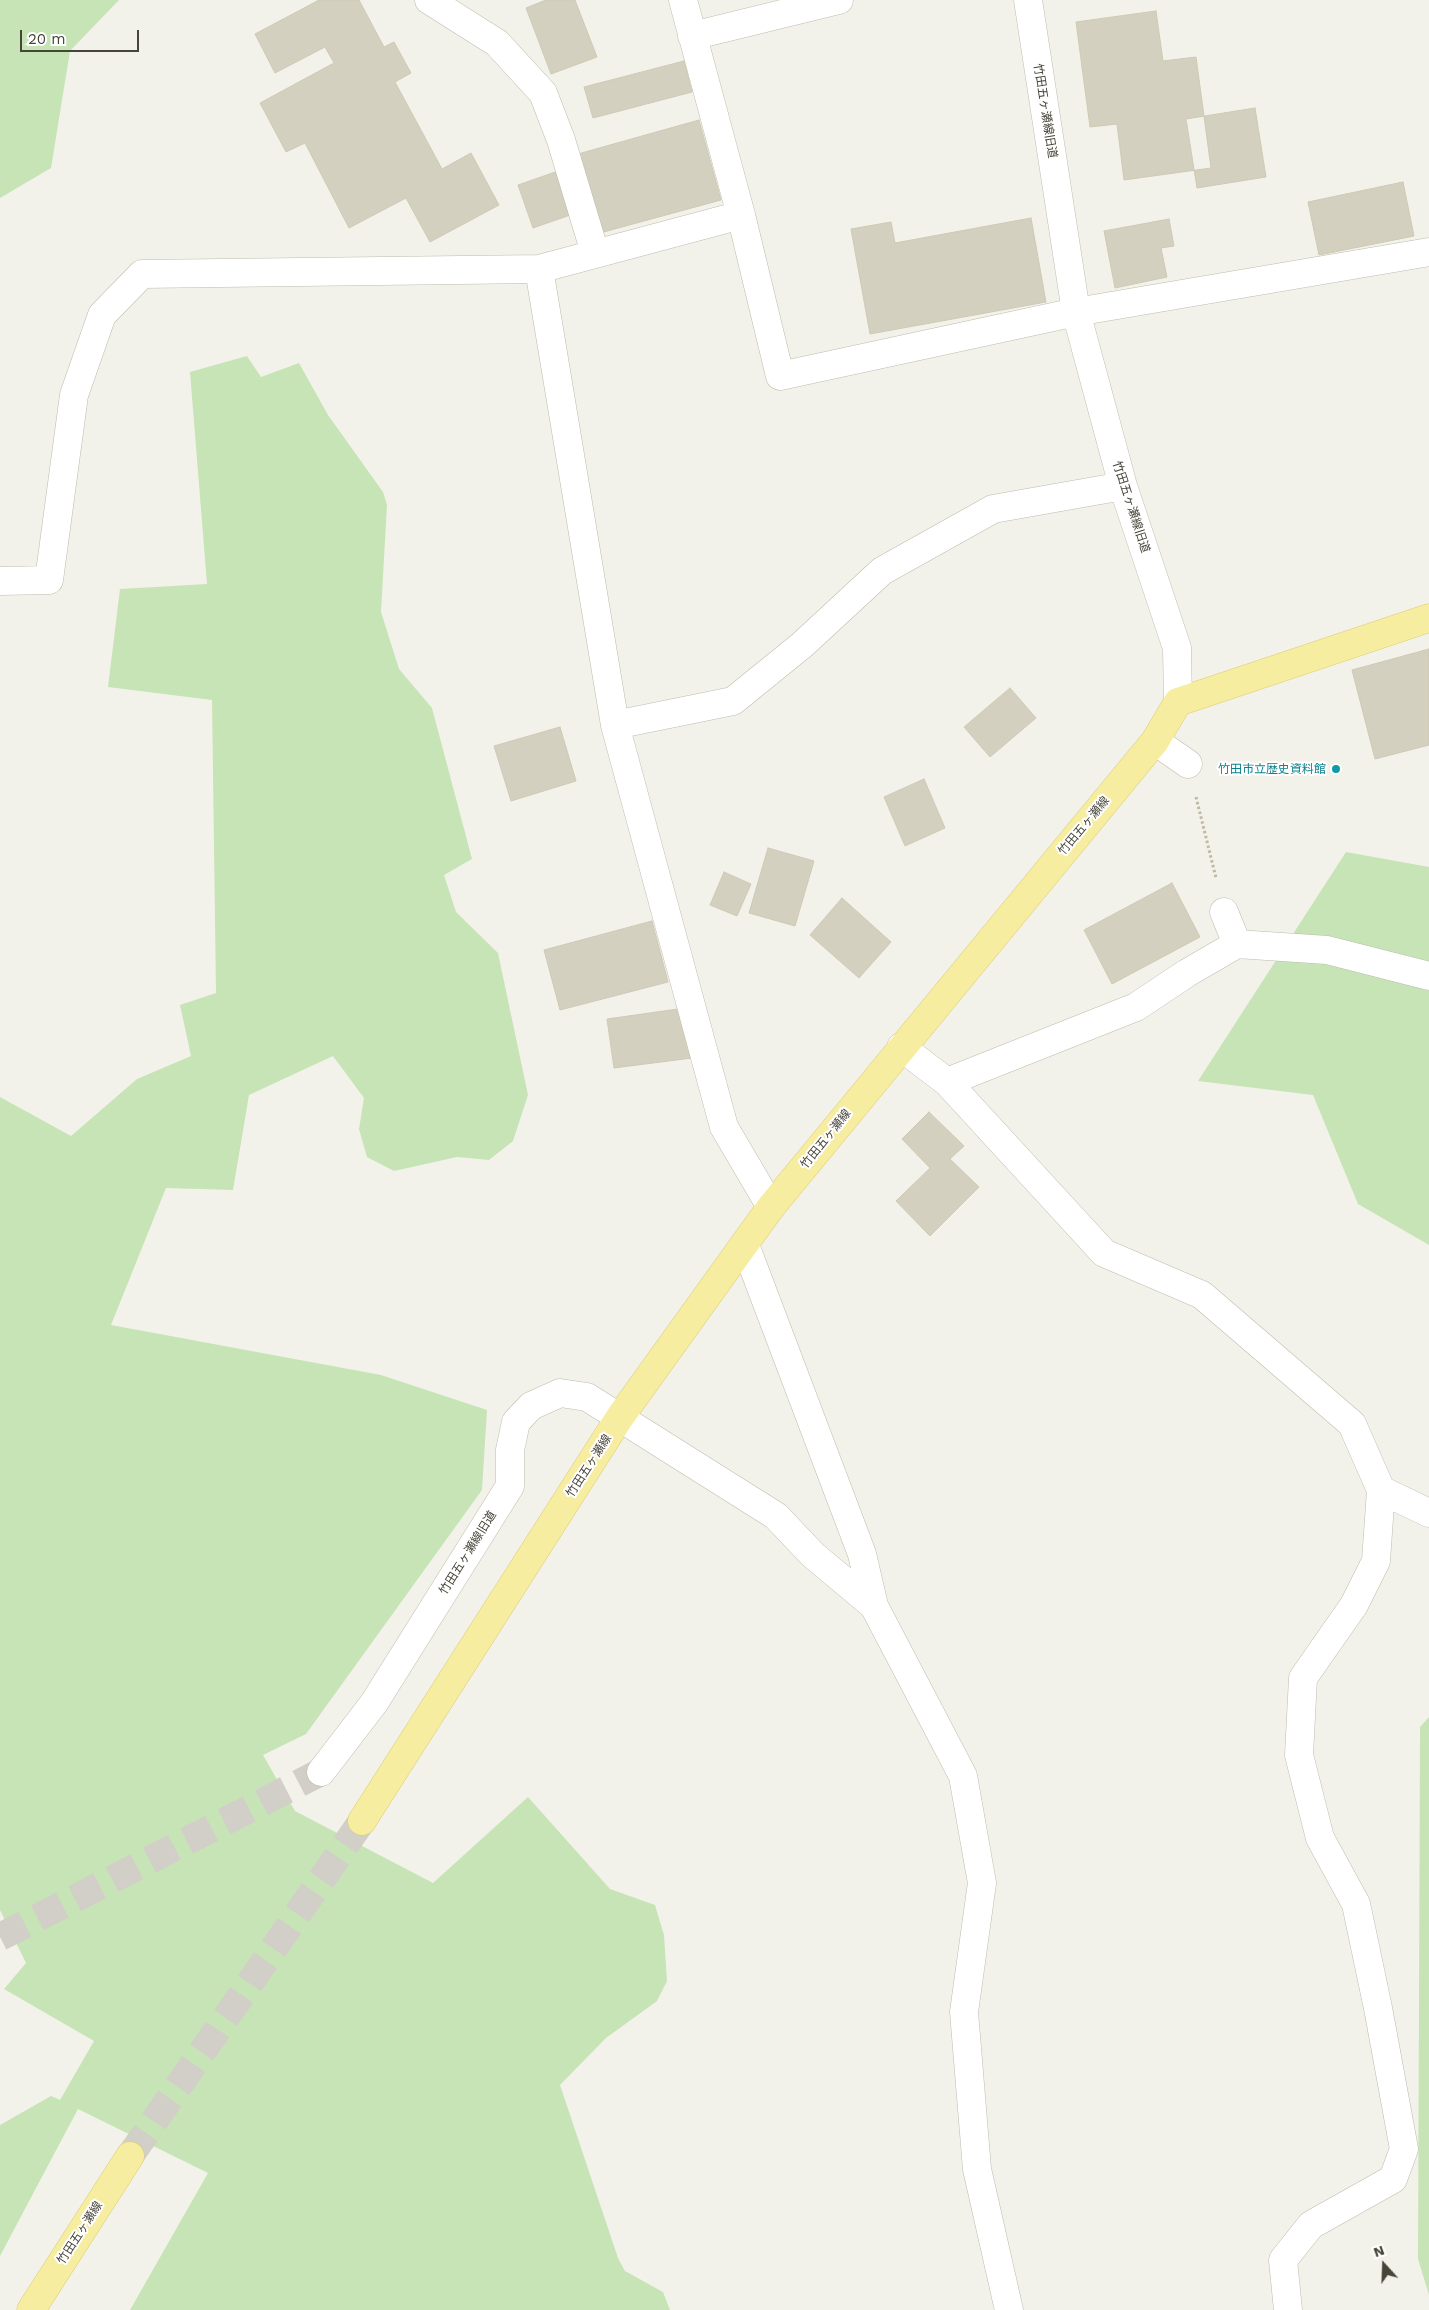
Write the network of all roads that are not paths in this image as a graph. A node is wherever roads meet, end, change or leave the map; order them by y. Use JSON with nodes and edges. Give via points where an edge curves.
{"nodes":[{"id":1,"x":429,"y":0,"type":"edge"},
{"id":2,"x":683,"y":0,"type":"edge"},
{"id":3,"x":839,"y":0,"type":"edge"},
{"id":4,"x":1028,"y":0,"type":"edge"},
{"id":5,"x":692,"y":36,"type":"junction"},
{"id":6,"x":741,"y":215,"type":"junction"},
{"id":7,"x":1429,"y":252,"type":"edge"},
{"id":8,"x":595,"y":253,"type":"junction"},
{"id":9,"x":540,"y":270,"type":"junction"},
{"id":10,"x":1076,"y":312,"type":"junction"},
{"id":11,"x":1122,"y":486,"type":"junction"},
{"id":12,"x":0,"y":581,"type":"edge"},
{"id":13,"x":1429,"y":618,"type":"edge"},
{"id":14,"x":1178,"y":702,"type":"junction"},
{"id":15,"x":615,"y":726,"type":"junction"},
{"id":16,"x":1155,"y":741,"type":"junction"},
{"id":17,"x":1188,"y":764,"type":"road end"},
{"id":18,"x":1224,"y":912,"type":"road end"},
{"id":19,"x":1237,"y":944,"type":"junction"},
{"id":20,"x":1429,"y":976,"type":"edge"},
{"id":21,"x":901,"y":1047,"type":"junction"},
{"id":22,"x":947,"y":1082,"type":"junction"},
{"id":23,"x":771,"y":1207,"type":"junction"},
{"id":24,"x":745,"y":1245,"type":"junction"},
{"id":25,"x":620,"y":1417,"type":"junction"},
{"id":26,"x":1381,"y":1490,"type":"junction"},
{"id":27,"x":1429,"y":1512,"type":"edge"},
{"id":28,"x":874,"y":1606,"type":"junction"},
{"id":29,"x":321,"y":1772,"type":"tunnel mouth"},
{"id":30,"x":362,"y":1821,"type":"tunnel mouth"},
{"id":31,"x":130,"y":2156,"type":"tunnel mouth"},
{"id":32,"x":30,"y":2310,"type":"edge"},
{"id":33,"x":1009,"y":2310,"type":"edge"},
{"id":34,"x":1288,"y":2310,"type":"edge"}],
"edges":[{"from":1,"to":8,"type":"street","via":[[497,43],[543,93]]},
{"from":2,"to":5,"type":"street"},
{"from":3,"to":5,"type":"street"},
{"from":4,"to":10,"type":"street","name":"竹田五ヶ瀬線旧道"},
{"from":5,"to":6,"type":"street"},
{"from":6,"to":8,"type":"street"},
{"from":6,"to":10,"type":"street","via":[[780,376]]},
{"from":7,"to":10,"type":"street"},
{"from":8,"to":9,"type":"street"},
{"from":9,"to":12,"type":"street","via":[[142,274],[102,315],[74,395],[49,580]]},
{"from":9,"to":15,"type":"street"},
{"from":10,"to":11,"type":"street","name":"竹田五ヶ瀬線旧道"},
{"from":11,"to":14,"type":"street","name":"竹田五ヶ瀬線旧道","via":[[1177,648]]},
{"from":11,"to":15,"type":"street","via":[[994,509],[882,571],[802,645],[733,702]]},
{"from":13,"to":14,"type":"main road"},
{"from":14,"to":16,"type":"main road","name":"竹田五ヶ瀬線"},
{"from":15,"to":23,"type":"street","via":[[724,1127]]},
{"from":16,"to":17,"type":"street"},
{"from":16,"to":21,"type":"main road","name":"竹田五ヶ瀬線"},
{"from":18,"to":19,"type":"street"},
{"from":19,"to":20,"type":"street","via":[[1327,950]]},
{"from":19,"to":22,"type":"street","via":[[1136,1008]]},
{"from":21,"to":22,"type":"street"},
{"from":21,"to":23,"type":"main road","name":"竹田五ヶ瀬線"},
{"from":22,"to":26,"type":"street","via":[[1104,1253],[1202,1295],[1352,1424]]},
{"from":23,"to":24,"type":"main road","name":"竹田五ヶ瀬線"},
{"from":24,"to":25,"type":"main road","name":"竹田五ヶ瀬線"},
{"from":24,"to":28,"type":"street","via":[[862,1554]]},
{"from":25,"to":28,"type":"street","name":"竹田五ヶ瀬線旧道","via":[[776,1516],[813,1554]]},
{"from":25,"to":29,"type":"street","name":"竹田五ヶ瀬線旧道","via":[[587,1397],[560,1393],[530,1406],[516,1422],[510,1450],[510,1486],[374,1703]]},
{"from":25,"to":30,"type":"main road","name":"竹田五ヶ瀬線"},
{"from":26,"to":27,"type":"street"},
{"from":26,"to":34,"type":"street","via":[[1376,1561],[1354,1605],[1304,1678],[1299,1755],[1320,1838],[1356,1904],[1404,2149],[1393,2179],[1311,2225],[1283,2260]]},
{"from":28,"to":33,"type":"street","via":[[963,1776],[982,1883],[964,2012],[965,2031],[977,2169]]},
{"from":31,"to":32,"type":"main road","name":"竹田五ヶ瀬線"}]}
